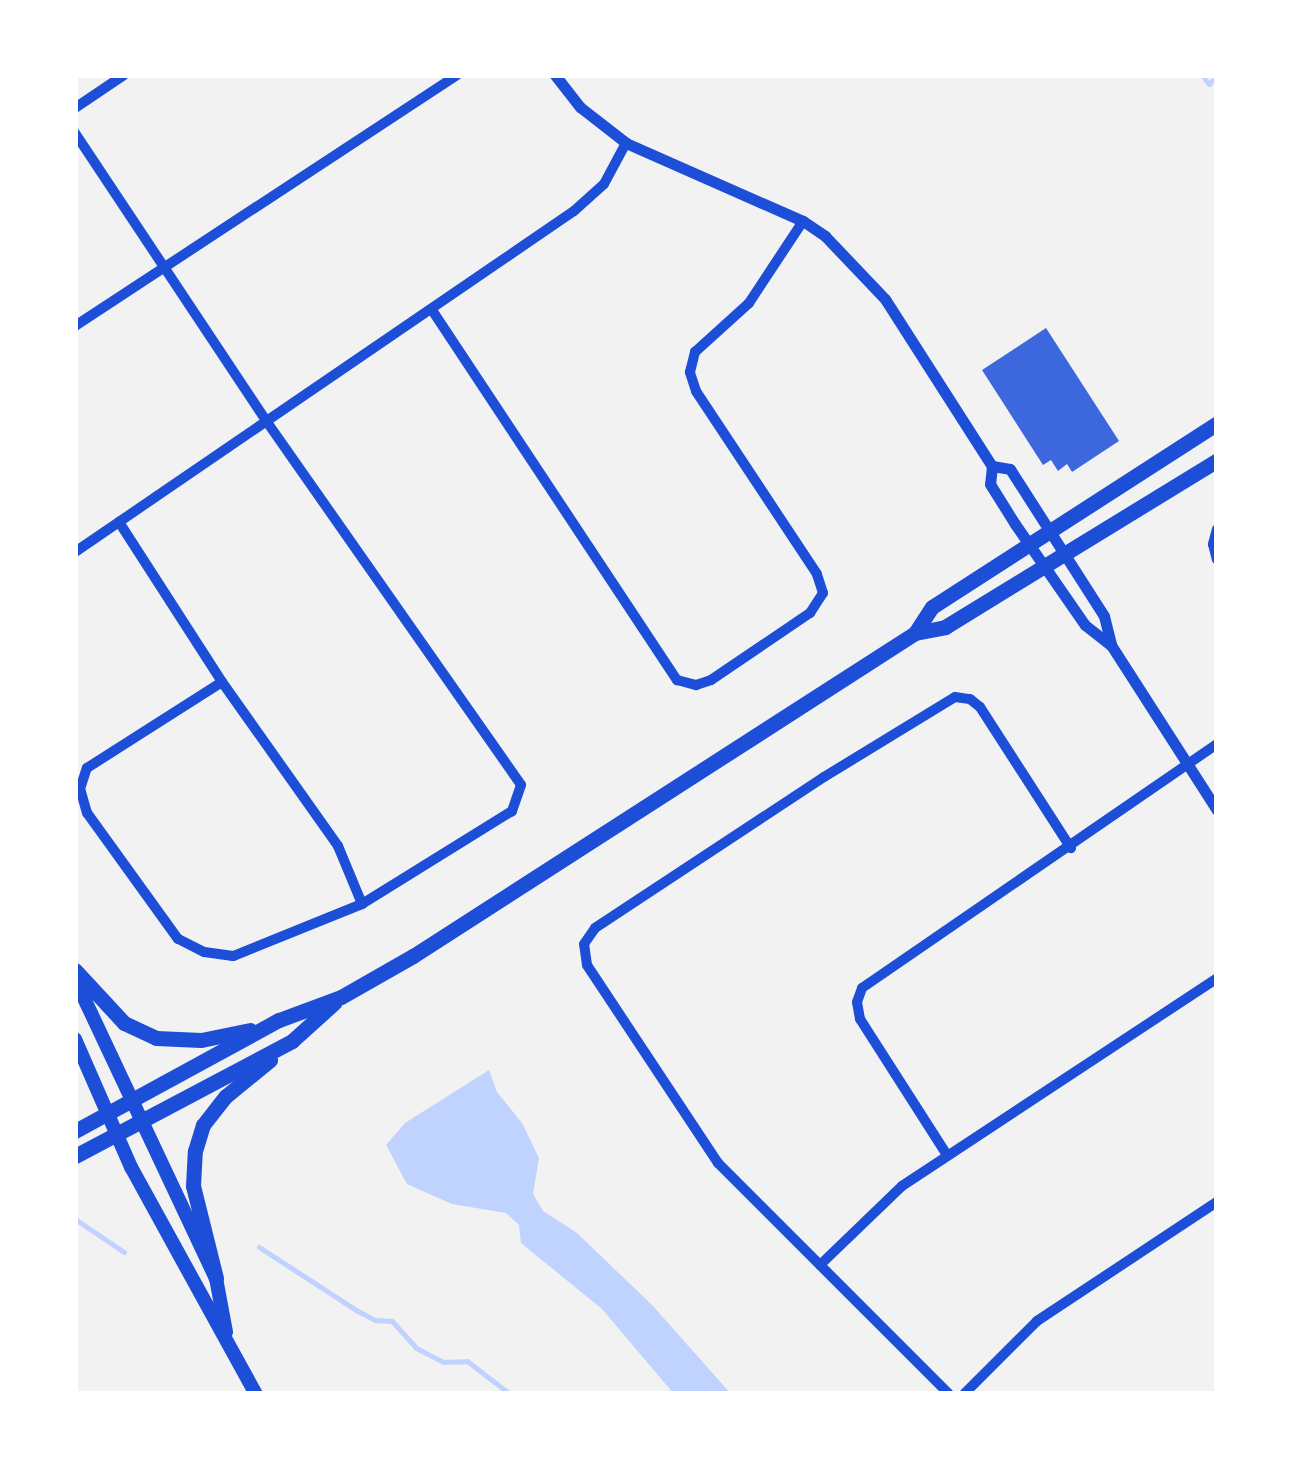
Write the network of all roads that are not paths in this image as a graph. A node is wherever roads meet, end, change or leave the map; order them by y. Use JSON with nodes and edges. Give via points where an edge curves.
{"nodes":[{"id":1,"x":124,"y":75,"type":"edge"},
{"id":2,"x":457,"y":75,"type":"edge"},
{"id":3,"x":554,"y":75,"type":"edge"},
{"id":4,"x":75,"y":108,"type":"edge"},
{"id":5,"x":75,"y":133,"type":"edge"},
{"id":6,"x":626,"y":142,"type":"junction"},
{"id":7,"x":803,"y":221,"type":"junction"},
{"id":8,"x":164,"y":268,"type":"junction"},
{"id":9,"x":432,"y":310,"type":"junction"},
{"id":10,"x":75,"y":326,"type":"edge"},
{"id":11,"x":266,"y":422,"type":"junction"},
{"id":12,"x":1217,"y":423,"type":"edge"},
{"id":13,"x":1217,"y":460,"type":"edge"},
{"id":14,"x":992,"y":466,"type":"junction"},
{"id":15,"x":119,"y":522,"type":"junction"},
{"id":16,"x":1217,"y":529,"type":"edge"},
{"id":17,"x":1050,"y":532,"type":"junction"},
{"id":18,"x":1030,"y":545,"type":"junction"},
{"id":19,"x":75,"y":552,"type":"edge"},
{"id":20,"x":1066,"y":556,"type":"junction"},
{"id":21,"x":1217,"y":560,"type":"edge"},
{"id":22,"x":1046,"y":568,"type":"junction"},
{"id":23,"x":916,"y":633,"type":"junction"},
{"id":24,"x":1111,"y":645,"type":"junction"},
{"id":25,"x":222,"y":682,"type":"junction"},
{"id":26,"x":1217,"y":744,"type":"edge"},
{"id":27,"x":1187,"y":764,"type":"junction"},
{"id":28,"x":1217,"y":810,"type":"edge"},
{"id":29,"x":1071,"y":848,"type":"junction"},
{"id":30,"x":362,"y":904,"type":"junction"},
{"id":31,"x":75,"y":970,"type":"edge"},
{"id":32,"x":1217,"y":978,"type":"edge"},
{"id":33,"x":75,"y":979,"type":"edge"},
{"id":34,"x":341,"y":997,"type":"junction"},
{"id":35,"x":268,"y":1026,"type":"junction"},
{"id":36,"x":75,"y":1039,"type":"edge"},
{"id":37,"x":292,"y":1041,"type":"junction"},
{"id":38,"x":132,"y":1100,"type":"junction"},
{"id":39,"x":109,"y":1113,"type":"junction"},
{"id":40,"x":142,"y":1121,"type":"junction"},
{"id":41,"x":75,"y":1131,"type":"edge"},
{"id":42,"x":118,"y":1134,"type":"junction"},
{"id":43,"x":75,"y":1156,"type":"edge"},
{"id":44,"x":947,"y":1156,"type":"junction"},
{"id":45,"x":1217,"y":1202,"type":"edge"},
{"id":46,"x":820,"y":1265,"type":"junction"},
{"id":47,"x":216,"y":1278,"type":"junction"},
{"id":48,"x":227,"y":1337,"type":"junction"},
{"id":49,"x":256,"y":1394,"type":"edge"},
{"id":50,"x":950,"y":1394,"type":"edge"},
{"id":51,"x":964,"y":1394,"type":"edge"}],
"edges":[{"from":1,"to":4,"type":"street"},
{"from":2,"to":8,"type":"street"},
{"from":3,"to":6,"type":"street"},
{"from":5,"to":8,"type":"street"},
{"from":6,"to":7,"type":"street"},
{"from":6,"to":9,"type":"street","via":[[604,184],[574,211]]},
{"from":7,"to":9,"type":"street","via":[[750,303],[695,352],[690,372],[823,593],[810,613],[696,685],[677,680]]},
{"from":7,"to":14,"type":"street","via":[[886,299]]},
{"from":8,"to":10,"type":"street"},
{"from":8,"to":11,"type":"street"},
{"from":9,"to":11,"type":"street"},
{"from":11,"to":15,"type":"street"},
{"from":11,"to":30,"type":"street","via":[[520,785],[512,811]]},
{"from":12,"to":17,"type":"main road"},
{"from":13,"to":20,"type":"main road"},
{"from":14,"to":17,"type":"street","via":[[1010,469]]},
{"from":14,"to":18,"type":"street","via":[[990,484]]},
{"from":15,"to":19,"type":"street"},
{"from":15,"to":25,"type":"street"},
{"from":16,"to":21,"type":"street"},
{"from":17,"to":18,"type":"main road"},
{"from":17,"to":20,"type":"street"},
{"from":18,"to":22,"type":"street"},
{"from":18,"to":23,"type":"main road","via":[[932,607]]},
{"from":20,"to":22,"type":"main road"},
{"from":20,"to":24,"type":"street","via":[[1104,616]]},
{"from":22,"to":23,"type":"main road","via":[[945,627]]},
{"from":22,"to":24,"type":"street","via":[[1086,625]]},
{"from":23,"to":34,"type":"main road"},
{"from":24,"to":27,"type":"street"},
{"from":25,"to":30,"type":"street","via":[[338,846]]},
{"from":25,"to":30,"type":"street","via":[[87,768],[80,788],[87,813],[178,939],[204,952],[233,956]]},
{"from":26,"to":27,"type":"street"},
{"from":27,"to":28,"type":"street"},
{"from":27,"to":29,"type":"street"},
{"from":29,"to":44,"type":"street","via":[[871,978],[859,994],[860,1019]]},
{"from":29,"to":46,"type":"street","via":[[980,707],[957,697],[824,777],[586,939],[587,965],[708,1150]]},
{"from":31,"to":35,"type":"main road","via":[[124,1024],[156,1038],[201,1040]]},
{"from":32,"to":44,"type":"street"},
{"from":33,"to":38,"type":"main road"},
{"from":34,"to":35,"type":"main road"},
{"from":34,"to":37,"type":"main road"},
{"from":35,"to":38,"type":"main road"},
{"from":36,"to":39,"type":"main road"},
{"from":37,"to":40,"type":"main road"},
{"from":37,"to":47,"type":"main road","via":[[226,1096],[203,1125],[192,1186]]},
{"from":38,"to":39,"type":"main road"},
{"from":38,"to":40,"type":"main road"},
{"from":39,"to":41,"type":"main road"},
{"from":39,"to":42,"type":"main road"},
{"from":40,"to":42,"type":"main road"},
{"from":40,"to":47,"type":"main road"},
{"from":42,"to":43,"type":"main road"},
{"from":42,"to":48,"type":"main road","via":[[194,1289]]},
{"from":44,"to":46,"type":"street","via":[[880,1204]]},
{"from":45,"to":51,"type":"street","via":[[1049,1312]]},
{"from":46,"to":50,"type":"street"},
{"from":47,"to":48,"type":"main road"},
{"from":48,"to":49,"type":"main road"}]}
